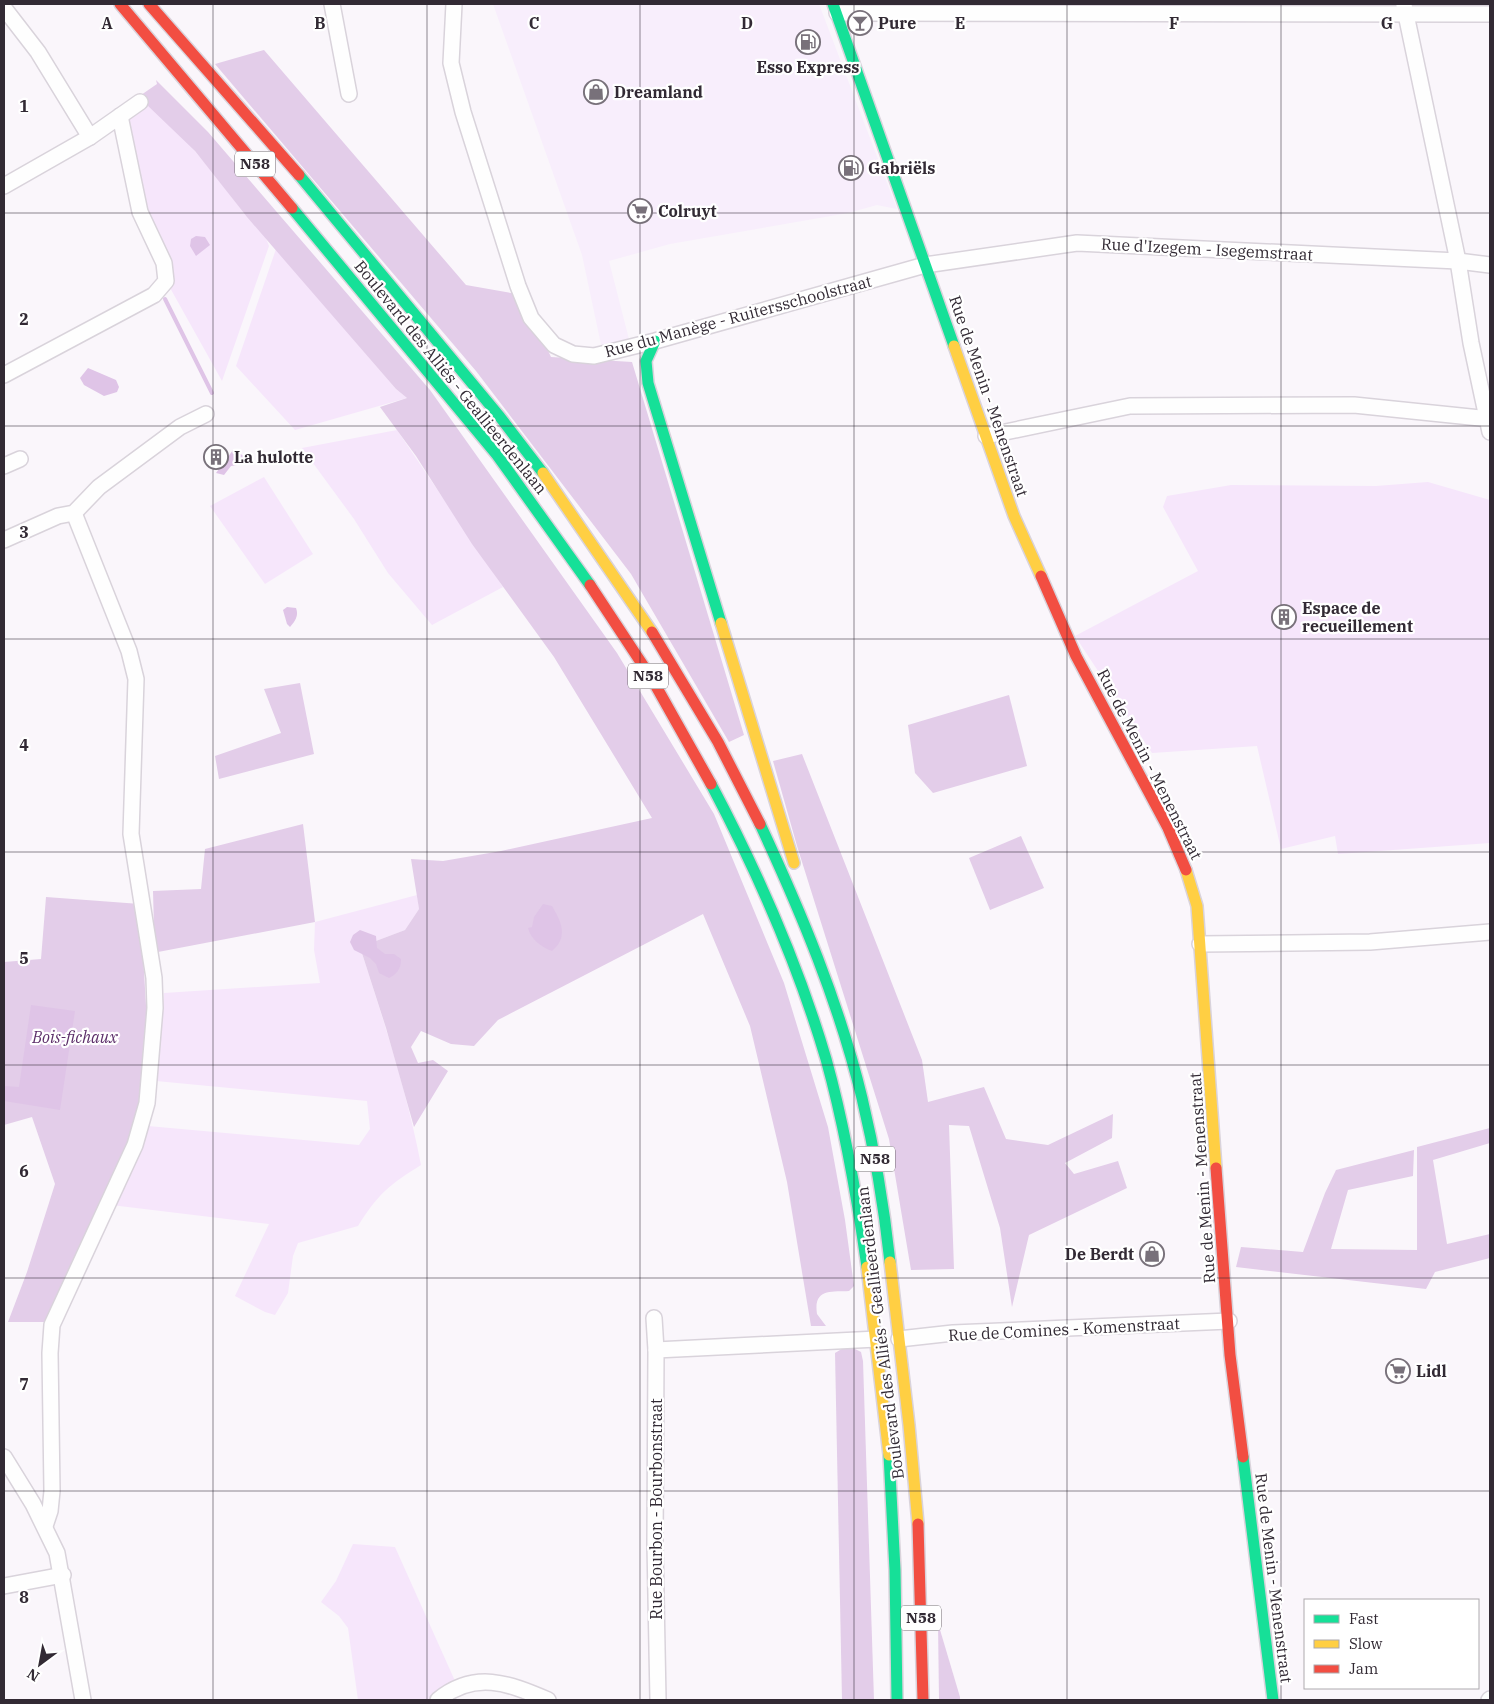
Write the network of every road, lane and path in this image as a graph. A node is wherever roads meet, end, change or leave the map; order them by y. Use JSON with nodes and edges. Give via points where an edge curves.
{"nodes":[{"id":1,"x":120,"y":4,"type":"edge"},
{"id":2,"x":149,"y":4,"type":"edge"},
{"id":3,"x":332,"y":4,"type":"edge"},
{"id":4,"x":454,"y":4,"type":"edge"},
{"id":5,"x":4,"y":8,"type":"edge"},
{"id":6,"x":835,"y":8,"type":"edge"},
{"id":7,"x":1405,"y":8,"type":"edge"},
{"id":8,"x":1490,"y":14,"type":"edge"},
{"id":9,"x":120,"y":23,"type":"dead end"},
{"id":10,"x":194,"y":92,"type":"junction"},
{"id":11,"x":349,"y":94,"type":"dead end"},
{"id":12,"x":140,"y":102,"type":"dead end"},
{"id":13,"x":120,"y":116,"type":"junction"},
{"id":14,"x":90,"y":137,"type":"junction"},
{"id":15,"x":4,"y":186,"type":"edge"},
{"id":16,"x":1458,"y":261,"type":"junction"},
{"id":17,"x":925,"y":265,"type":"junction"},
{"id":18,"x":1490,"y":265,"type":"edge"},
{"id":19,"x":655,"y":341,"type":"junction"},
{"id":20,"x":4,"y":375,"type":"edge"},
{"id":21,"x":206,"y":414,"type":"dead end"},
{"id":22,"x":1489,"y":423,"type":"edge"},
{"id":23,"x":986,"y":436,"type":"junction"},
{"id":24,"x":20,"y":459,"type":"dead end"},
{"id":25,"x":4,"y":466,"type":"edge"},
{"id":26,"x":74,"y":514,"type":"junction"},
{"id":27,"x":4,"y":540,"type":"edge"},
{"id":28,"x":1490,"y":932,"type":"edge"},
{"id":29,"x":1200,"y":944,"type":"junction"},
{"id":30,"x":828,"y":984,"type":"junction"},
{"id":31,"x":654,"y":1318,"type":"dead end"},
{"id":32,"x":1229,"y":1321,"type":"junction"},
{"id":33,"x":878,"y":1339,"type":"junction"},
{"id":34,"x":899,"y":1339,"type":"junction"},
{"id":35,"x":656,"y":1350,"type":"junction"},
{"id":36,"x":4,"y":1458,"type":"edge"},
{"id":37,"x":45,"y":1526,"type":"junction"},
{"id":38,"x":63,"y":1575,"type":"junction"},
{"id":39,"x":4,"y":1586,"type":"edge"},
{"id":40,"x":83,"y":1700,"type":"edge"},
{"id":41,"x":438,"y":1700,"type":"edge"},
{"id":42,"x":548,"y":1700,"type":"edge"},
{"id":43,"x":658,"y":1700,"type":"edge"},
{"id":44,"x":897,"y":1700,"type":"edge"},
{"id":45,"x":923,"y":1700,"type":"edge"},
{"id":46,"x":1272,"y":1700,"type":"edge"}],
"edges":[{"from":1,"to":10,"type":"main road","name":"Boulevard des Alliés - Geallieerdenlaan","number":"N58"},
{"from":2,"to":30,"type":"main road","name":"Boulevard des Alliés - Geallieerdenlaan","number":"N58","via":[[358,244],[521,444],[628,593],[675,666],[752,802],[794,894]]},
{"from":3,"to":11,"type":"street"},
{"from":4,"to":19,"type":"street","name":"Rue du Manège - Ruitersschoolstraat","via":[[451,62],[494,212],[531,318],[554,345],[573,354],[594,356]]},
{"from":5,"to":14,"type":"street","via":[[43,60]]},
{"from":6,"to":7,"type":"street"},
{"from":6,"to":17,"type":"main road","name":"Rue de Menin - Menenstraat"},
{"from":7,"to":8,"type":"street"},
{"from":7,"to":16,"type":"street"},
{"from":9,"to":10,"type":"main road","via":[[158,62]]},
{"from":10,"to":33,"type":"main road","name":"Boulevard des Alliés - Geallieerdenlaan","number":"N58","via":[[509,470],[603,604],[698,757],[740,835],[776,917],[821,1045],[854,1185]]},
{"from":12,"to":13,"type":"street"},
{"from":13,"to":14,"type":"street"},
{"from":13,"to":20,"type":"street","via":[[140,212],[164,263],[166,281],[154,295]]},
{"from":14,"to":15,"type":"street"},
{"from":16,"to":17,"type":"street","name":"Rue d'Izegem - Isegemstraat","via":[[1078,243]]},
{"from":16,"to":18,"type":"street","name":"Rue d'Izegem - Isegemstraat"},
{"from":16,"to":22,"type":"street","via":[[1470,343]]},
{"from":17,"to":19,"type":"street","name":"Rue du Manège - Ruitersschoolstraat"},
{"from":17,"to":23,"type":"main road","name":"Rue de Menin - Menenstraat"},
{"from":19,"to":30,"type":"main road","via":[[646,361],[648,383]]},
{"from":21,"to":26,"type":"street","via":[[180,427],[99,487]]},
{"from":22,"to":23,"type":"street","via":[[1354,406],[1130,406]]},
{"from":23,"to":29,"type":"main road","name":"Rue de Menin - Menenstraat","via":[[1014,516],[1076,656],[1180,855],[1197,906]]},
{"from":24,"to":25,"type":"street"},
{"from":26,"to":27,"type":"street","via":[[58,516]]},
{"from":26,"to":37,"type":"street","via":[[129,651],[136,678],[131,834],[154,978],[155,1008],[146,1103],[140,1131],[52,1325],[52,1491]]},
{"from":28,"to":29,"type":"street","via":[[1370,942]]},
{"from":29,"to":32,"type":"main road","name":"Rue de Menin - Menenstraat"},
{"from":30,"to":34,"type":"main road","name":"Boulevard des Alliés - Geallieerdenlaan","number":"N58","via":[[855,1069],[882,1193]]},
{"from":31,"to":35,"type":"street","name":"Rue Bourbon - Bourbonstraat"},
{"from":32,"to":34,"type":"street","name":"Rue de Comines - Komenstraat"},
{"from":32,"to":46,"type":"main road","name":"Rue de Menin - Menenstraat","via":[[1234,1390]]},
{"from":33,"to":35,"type":"street"},
{"from":33,"to":44,"type":"main road","name":"Boulevard des Alliés - Geallieerdenlaan","number":"N58","via":[[893,1524]]},
{"from":34,"to":45,"type":"main road","name":"Boulevard des Alliés - Geallieerdenlaan","number":"N58","via":[[919,1536]]},
{"from":35,"to":43,"type":"street","name":"Rue Bourbon - Bourbonstraat"},
{"from":36,"to":37,"type":"street"},
{"from":37,"to":38,"type":"street","via":[[58,1554]]},
{"from":38,"to":39,"type":"street"},
{"from":38,"to":40,"type":"street"},
{"from":41,"to":42,"type":"street","via":[[466,1684],[488,1681],[503,1683]]}]}
